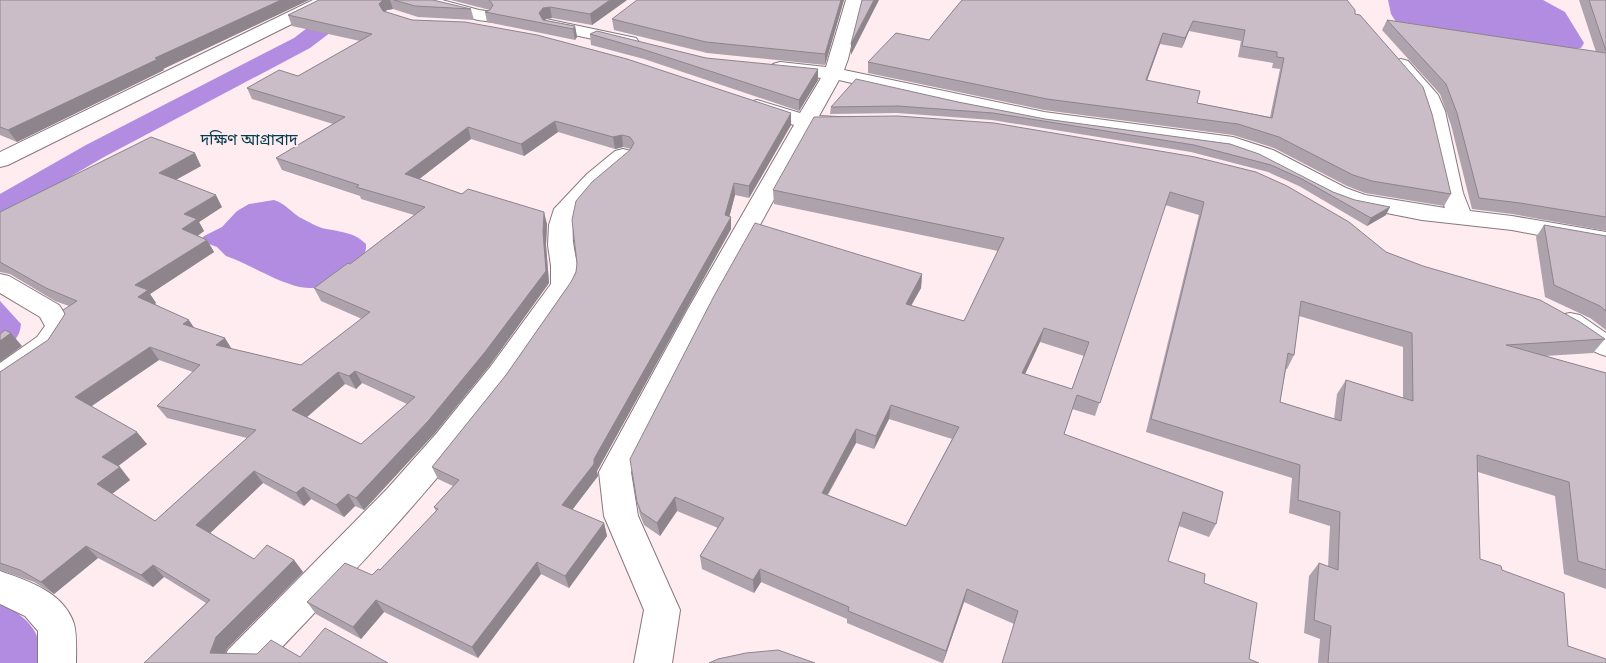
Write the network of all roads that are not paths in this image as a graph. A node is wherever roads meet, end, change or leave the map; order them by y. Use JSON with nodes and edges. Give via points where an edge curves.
{"nodes":[{"id":1,"x":424,"y":0,"type":"edge"},
{"id":2,"x":854,"y":0,"type":"edge"},
{"id":3,"x":319,"y":4,"type":"edge"},
{"id":4,"x":615,"y":20,"type":"edge"},
{"id":5,"x":450,"y":26,"type":"edge"},
{"id":6,"x":596,"y":33,"type":"junction"},
{"id":7,"x":652,"y":48,"type":"edge"},
{"id":8,"x":1386,"y":49,"type":"edge"},
{"id":9,"x":759,"y":66,"type":"edge"},
{"id":10,"x":833,"y":73,"type":"junction"},
{"id":11,"x":745,"y":102,"type":"edge"},
{"id":12,"x":873,"y":121,"type":"edge"},
{"id":13,"x":807,"y":122,"type":"junction"},
{"id":14,"x":976,"y":126,"type":"edge"},
{"id":15,"x":1117,"y":149,"type":"edge"},
{"id":16,"x":623,"y":156,"type":"edge"},
{"id":17,"x":0,"y":160,"type":"edge"},
{"id":18,"x":1460,"y":218,"type":"junction"},
{"id":19,"x":1606,"y":240,"type":"edge"},
{"id":20,"x":0,"y":282,"type":"edge"},
{"id":21,"x":1555,"y":314,"type":"edge"},
{"id":22,"x":1606,"y":346,"type":"edge"},
{"id":23,"x":0,"y":377,"type":"edge"},
{"id":24,"x":0,"y":587,"type":"edge"},
{"id":25,"x":57,"y":663,"type":"edge"},
{"id":26,"x":242,"y":663,"type":"edge"},
{"id":27,"x":653,"y":663,"type":"edge"}],
"edges":[{"from":1,"to":6,"type":"street","via":[[478,15]]},
{"from":2,"to":10,"type":"street"},
{"from":3,"to":17,"type":"street"},
{"from":4,"to":6,"type":"street"},
{"from":5,"to":6,"type":"street","via":[[493,30],[579,49]]},
{"from":6,"to":7,"type":"street"},
{"from":8,"to":18,"type":"street","via":[[1428,96],[1435,111],[1451,192]]},
{"from":9,"to":10,"type":"street"},
{"from":10,"to":13,"type":"street"},
{"from":10,"to":18,"type":"street","via":[[1044,118],[1233,143],[1359,201]]},
{"from":11,"to":13,"type":"street"},
{"from":12,"to":13,"type":"street"},
{"from":13,"to":27,"type":"street","via":[[701,309],[615,472],[621,516],[662,610]]},
{"from":14,"to":15,"type":"street"},
{"from":16,"to":26,"type":"street","via":[[566,209],[560,245],[564,284],[501,373],[399,499]]},
{"from":18,"to":19,"type":"street","via":[[1512,223]]},
{"from":20,"to":23,"type":"street","via":[[50,311],[58,326],[47,344]]},
{"from":21,"to":22,"type":"street"},
{"from":24,"to":25,"type":"street","via":[[38,604],[56,625]]}]}
